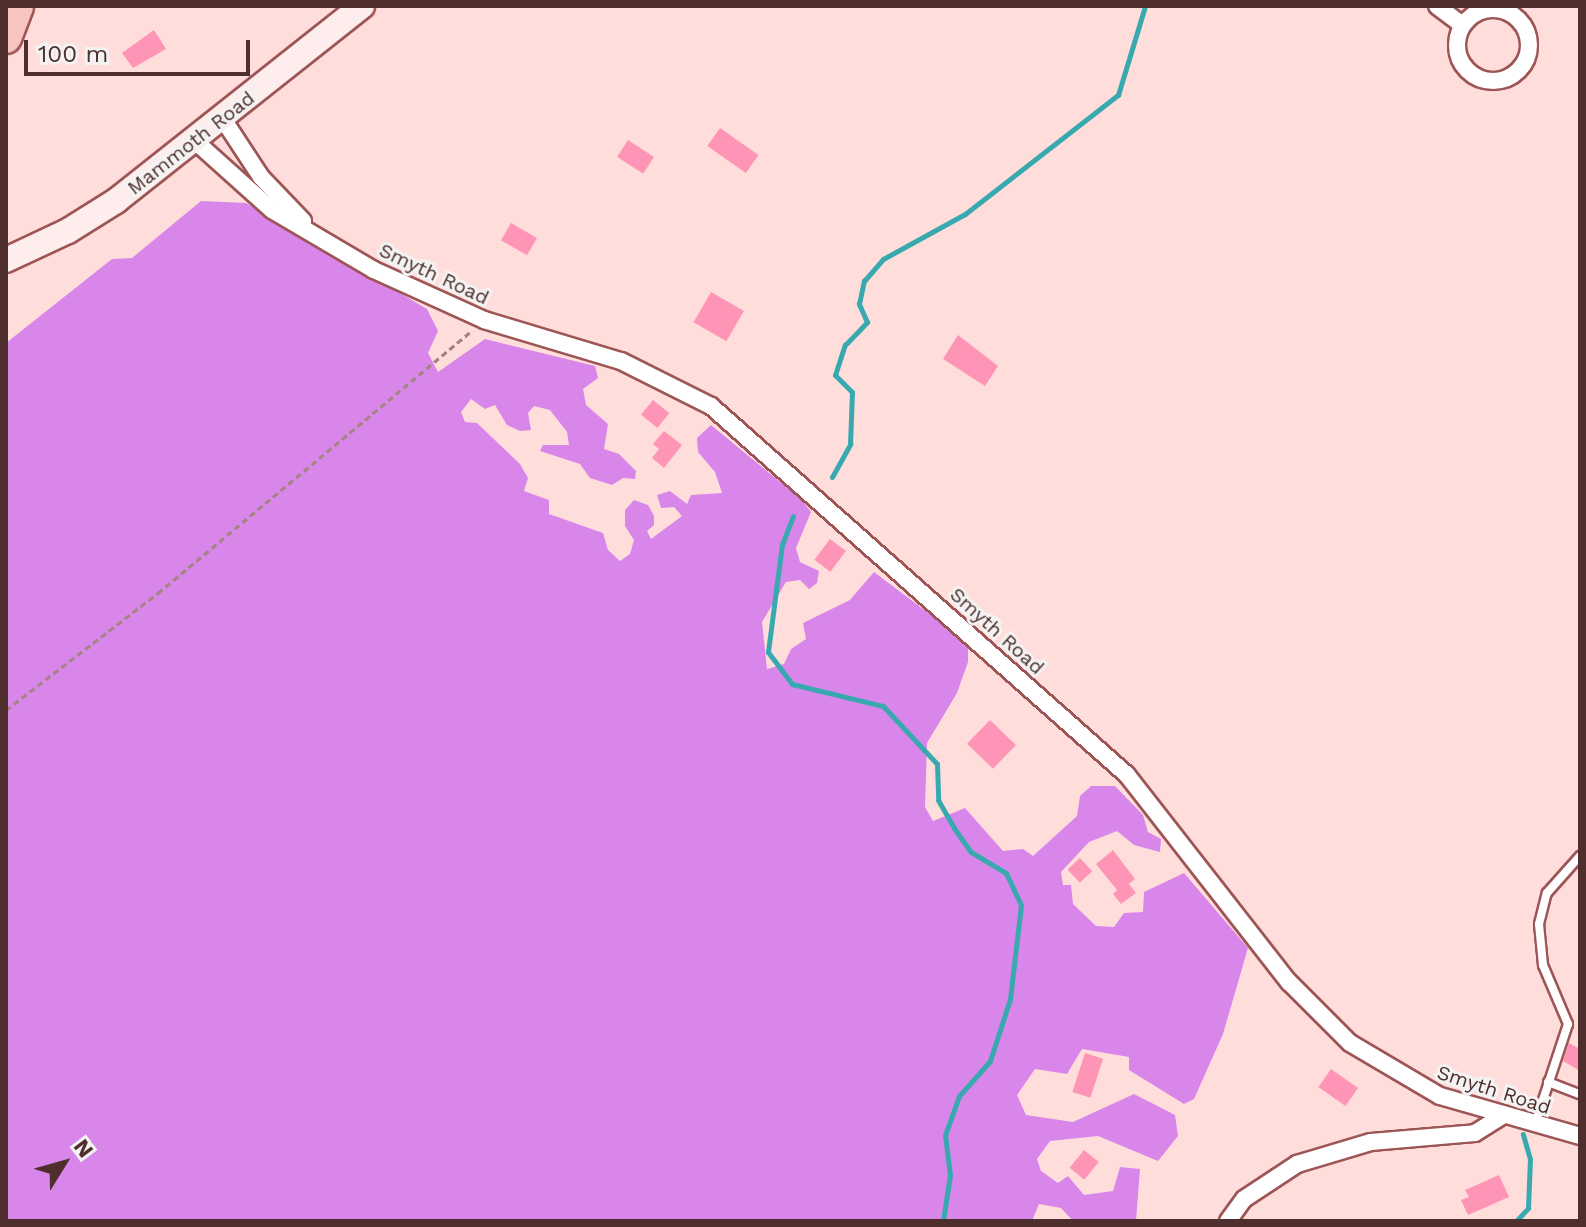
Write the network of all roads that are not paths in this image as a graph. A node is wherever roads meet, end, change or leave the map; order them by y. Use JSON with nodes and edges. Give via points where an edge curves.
{"nodes":[{"id":1,"x":18,"y":6,"type":"edge"},
{"id":2,"x":362,"y":6,"type":"edge"},
{"id":3,"x":1437,"y":6,"type":"edge"},
{"id":4,"x":1462,"y":25,"type":"junction"},
{"id":5,"x":6,"y":38,"type":"edge"},
{"id":6,"x":223,"y":119,"type":"junction"},
{"id":7,"x":195,"y":141,"type":"junction"},
{"id":8,"x":319,"y":236,"type":"junction"},
{"id":9,"x":6,"y":260,"type":"edge"},
{"id":10,"x":1580,"y":856,"type":"edge"},
{"id":11,"x":1548,"y":1082,"type":"junction"},
{"id":12,"x":1580,"y":1094,"type":"edge"},
{"id":13,"x":1502,"y":1116,"type":"junction"},
{"id":14,"x":1535,"y":1125,"type":"junction"},
{"id":15,"x":1580,"y":1136,"type":"edge"},
{"id":16,"x":1228,"y":1221,"type":"edge"}],
"edges":[{"from":1,"to":5,"type":"highway"},
{"from":2,"to":6,"type":"main road","name":"Mammoth Road"},
{"from":3,"to":4,"type":"street"},
{"from":4,"to":4,"type":"street","via":[[1491,9],[1513,16],[1527,34],[1522,68],[1501,81],[1477,79],[1456,49]]},
{"from":6,"to":7,"type":"main road","name":"Mammoth Road"},
{"from":6,"to":8,"type":"street","name":"Smyth Road","via":[[261,177]]},
{"from":7,"to":8,"type":"street","name":"Smyth Road","via":[[272,210]]},
{"from":7,"to":9,"type":"main road","name":"Mammoth Road","via":[[68,231]]},
{"from":8,"to":13,"type":"street","name":"Smyth Road","via":[[374,270],[484,320],[621,361],[679,386],[727,419],[1127,775],[1323,1020],[1409,1081]]},
{"from":10,"to":11,"type":"lane","via":[[1547,893],[1539,924],[1543,965],[1568,1024]]},
{"from":11,"to":12,"type":"lane"},
{"from":11,"to":14,"type":"lane"},
{"from":13,"to":14,"type":"street","name":"Smyth Road"},
{"from":13,"to":16,"type":"street","via":[[1475,1133],[1371,1142],[1297,1164],[1244,1199]]},
{"from":14,"to":15,"type":"street","name":"Smyth Road"}]}
